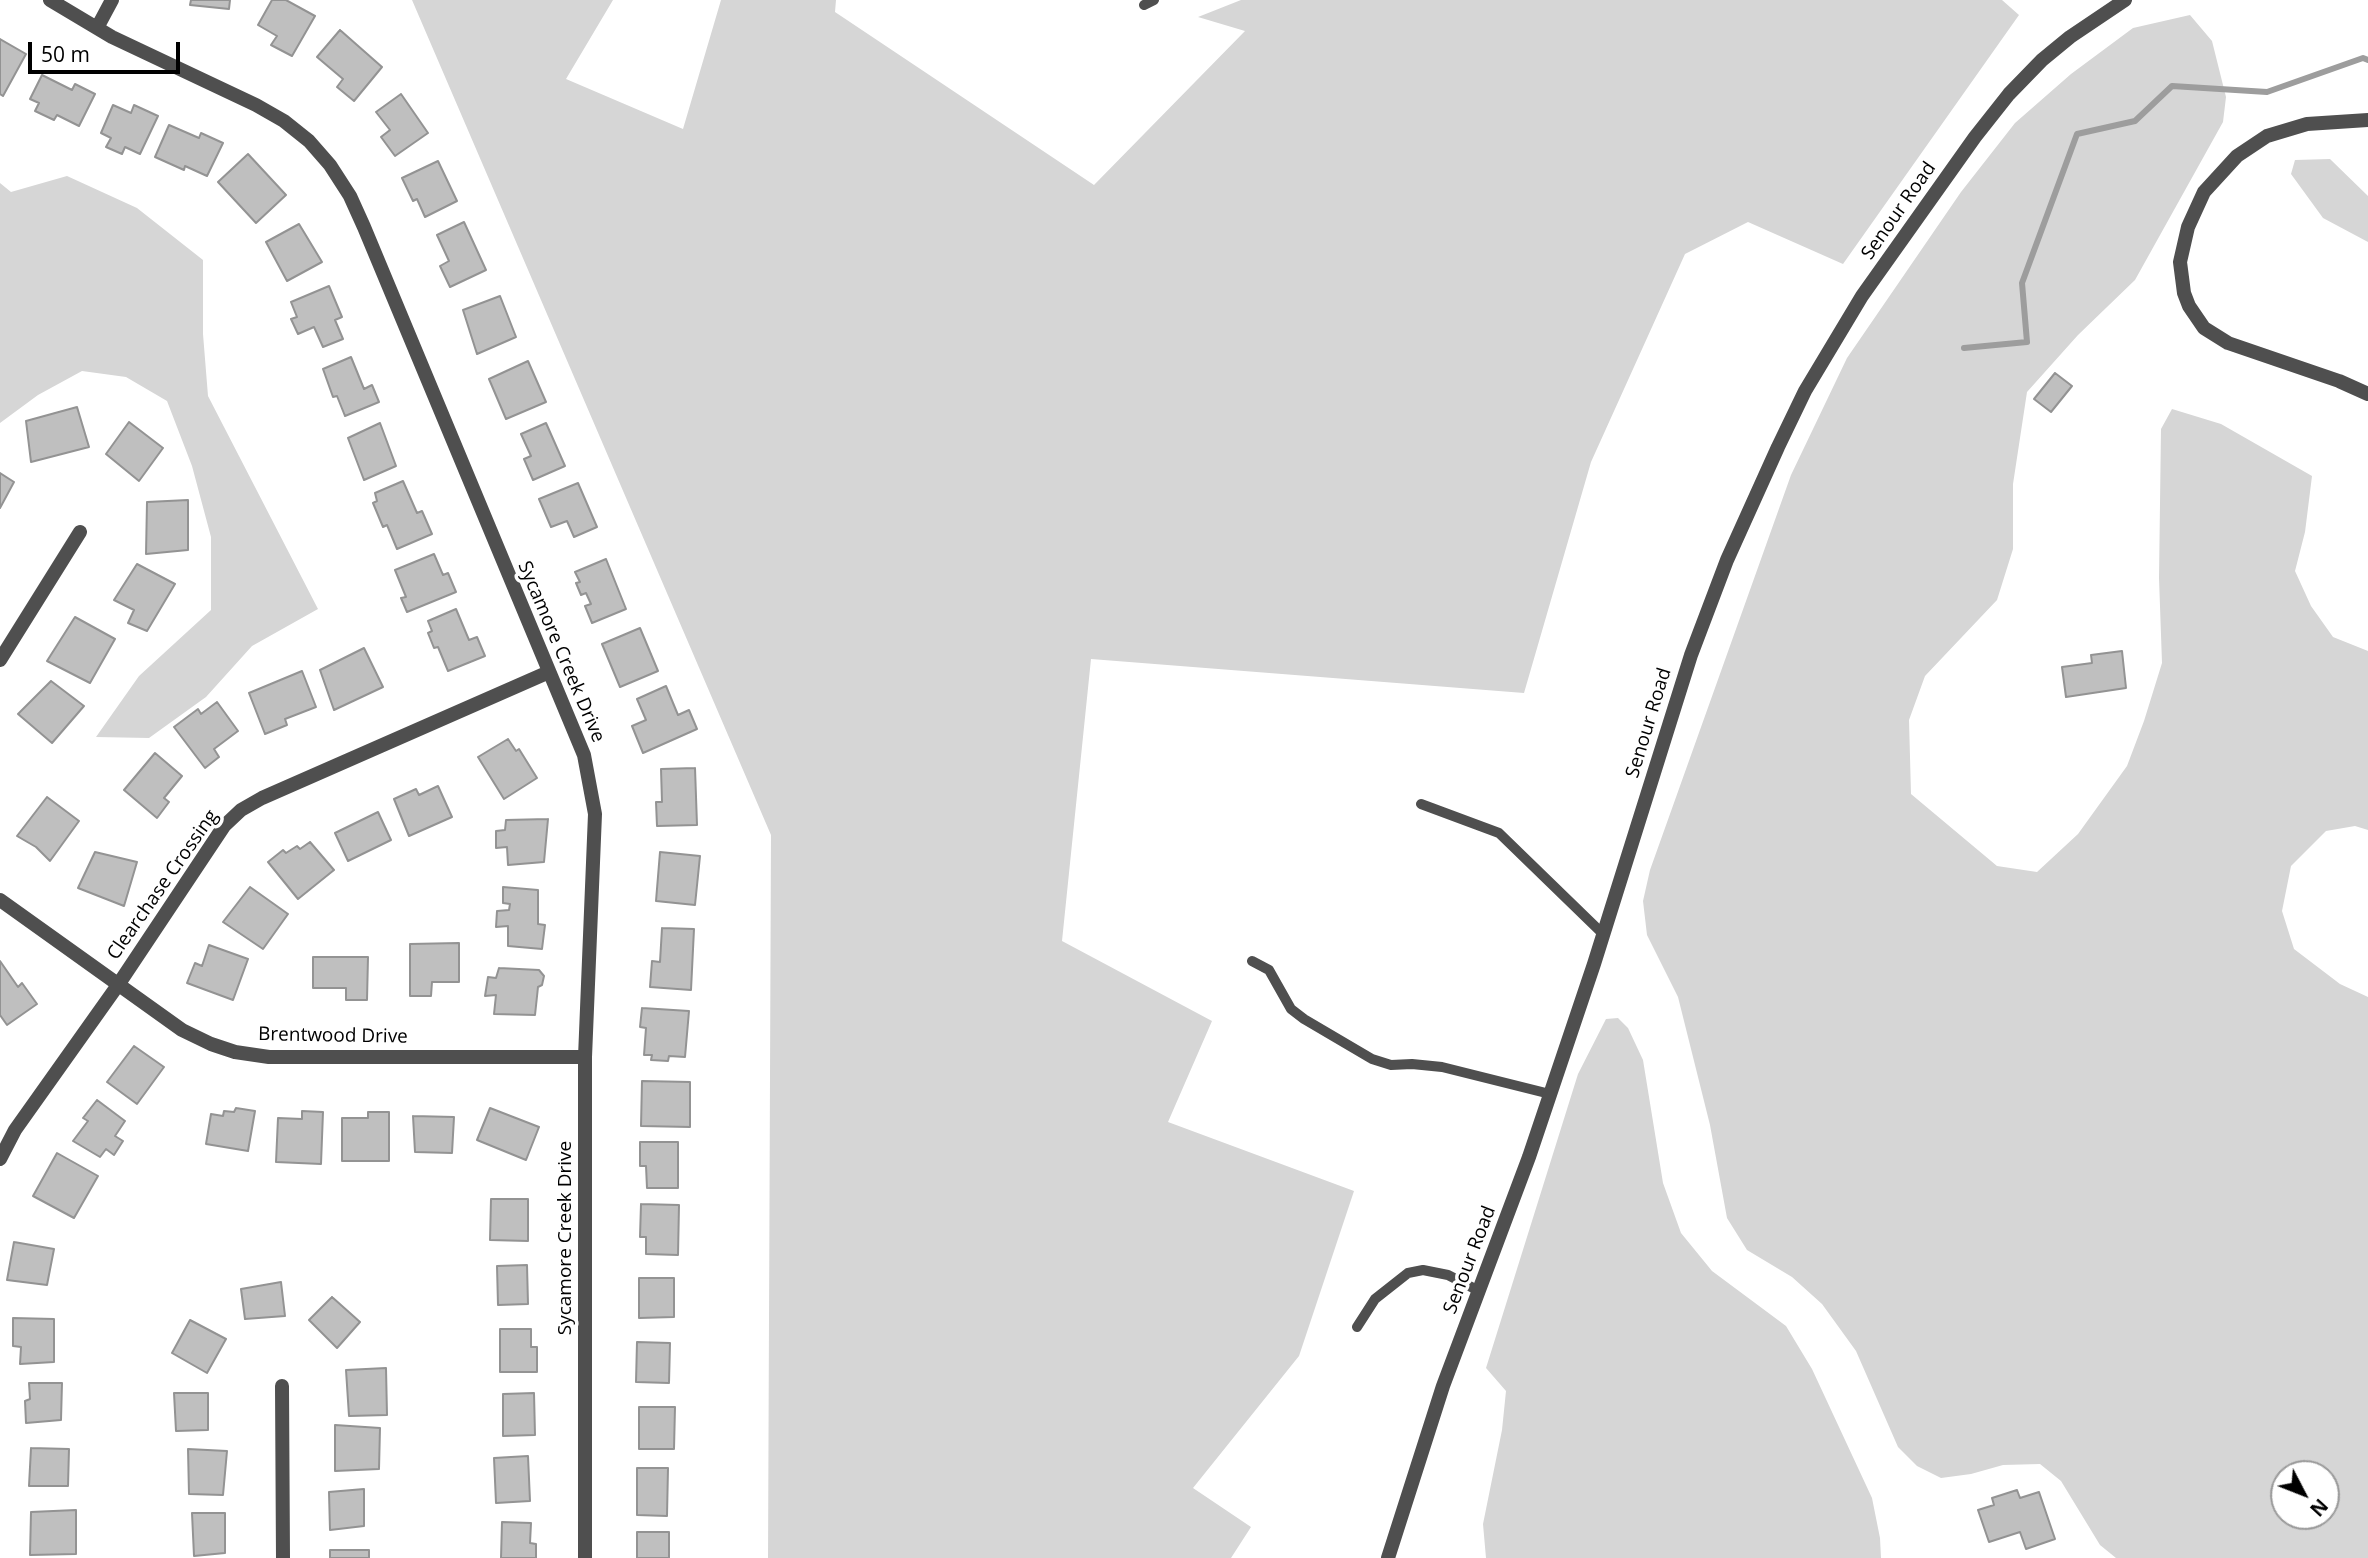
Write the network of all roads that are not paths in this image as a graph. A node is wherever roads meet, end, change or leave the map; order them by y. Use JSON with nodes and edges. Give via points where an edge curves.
{"nodes":[{"id":1,"x":50,"y":0,"type":"edge"},
{"id":2,"x":112,"y":0,"type":"edge"},
{"id":3,"x":1154,"y":0,"type":"edge"},
{"id":4,"x":2125,"y":0,"type":"edge"},
{"id":5,"x":1144,"y":5,"type":"dead end"},
{"id":6,"x":97,"y":28,"type":"junction"},
{"id":7,"x":2368,"y":120,"type":"edge"},
{"id":8,"x":2368,"y":394,"type":"edge"},
{"id":9,"x":80,"y":533,"type":"dead end"},
{"id":10,"x":0,"y":660,"type":"edge"},
{"id":11,"x":549,"y":672,"type":"junction"},
{"id":12,"x":1421,"y":804,"type":"dead end"},
{"id":13,"x":0,"y":900,"type":"edge"},
{"id":14,"x":1603,"y":934,"type":"junction"},
{"id":15,"x":1252,"y":961,"type":"dead end"},
{"id":16,"x":118,"y":985,"type":"junction"},
{"id":17,"x":585,"y":1057,"type":"junction"},
{"id":18,"x":1550,"y":1094,"type":"junction"},
{"id":19,"x":0,"y":1159,"type":"edge"},
{"id":20,"x":1479,"y":1291,"type":"junction"},
{"id":21,"x":1357,"y":1327,"type":"dead end"},
{"id":22,"x":282,"y":1386,"type":"dead end"},
{"id":23,"x":283,"y":1558,"type":"edge"},
{"id":24,"x":585,"y":1558,"type":"edge"},
{"id":25,"x":1388,"y":1558,"type":"edge"}],
"edges":[{"from":1,"to":6,"type":"street","name":"Sycamore Creek Drive"},
{"from":2,"to":6,"type":"street"},
{"from":3,"to":5,"type":"lane"},
{"from":4,"to":14,"type":"street","name":"Senour Road","via":[[2061,44],[2009,94],[1862,296],[1805,391],[1727,560],[1691,655]]},
{"from":6,"to":11,"type":"street","name":"Sycamore Creek Drive","via":[[284,121],[330,165],[365,227]]},
{"from":7,"to":8,"type":"street","via":[[2307,124],[2267,136],[2237,156],[2204,192],[2188,227],[2180,262],[2189,306],[2204,328],[2228,342]]},
{"from":9,"to":10,"type":"street"},
{"from":11,"to":16,"type":"street","name":"Clearchase Crossing","via":[[241,810],[224,826]]},
{"from":11,"to":17,"type":"street","name":"Sycamore Creek Drive","via":[[584,755],[595,814]]},
{"from":12,"to":14,"type":"lane","via":[[1499,833]]},
{"from":13,"to":16,"type":"street","name":"Brentwood Drive"},
{"from":14,"to":18,"type":"street","name":"Senour Road"},
{"from":15,"to":18,"type":"lane","via":[[1269,971],[1291,1009],[1372,1059],[1391,1065],[1442,1068]]},
{"from":16,"to":17,"type":"street","name":"Brentwood Drive","via":[[182,1030],[235,1052],[269,1057]]},
{"from":16,"to":19,"type":"street","name":"Clearchase Crossing","via":[[15,1130]]},
{"from":17,"to":24,"type":"street","name":"Sycamore Creek Drive"},
{"from":18,"to":20,"type":"street","name":"Senour Road"},
{"from":20,"to":21,"type":"lane","via":[[1448,1275],[1423,1270],[1408,1273],[1375,1299]]},
{"from":20,"to":25,"type":"street","name":"Senour Road"},
{"from":22,"to":23,"type":"street"}]}
